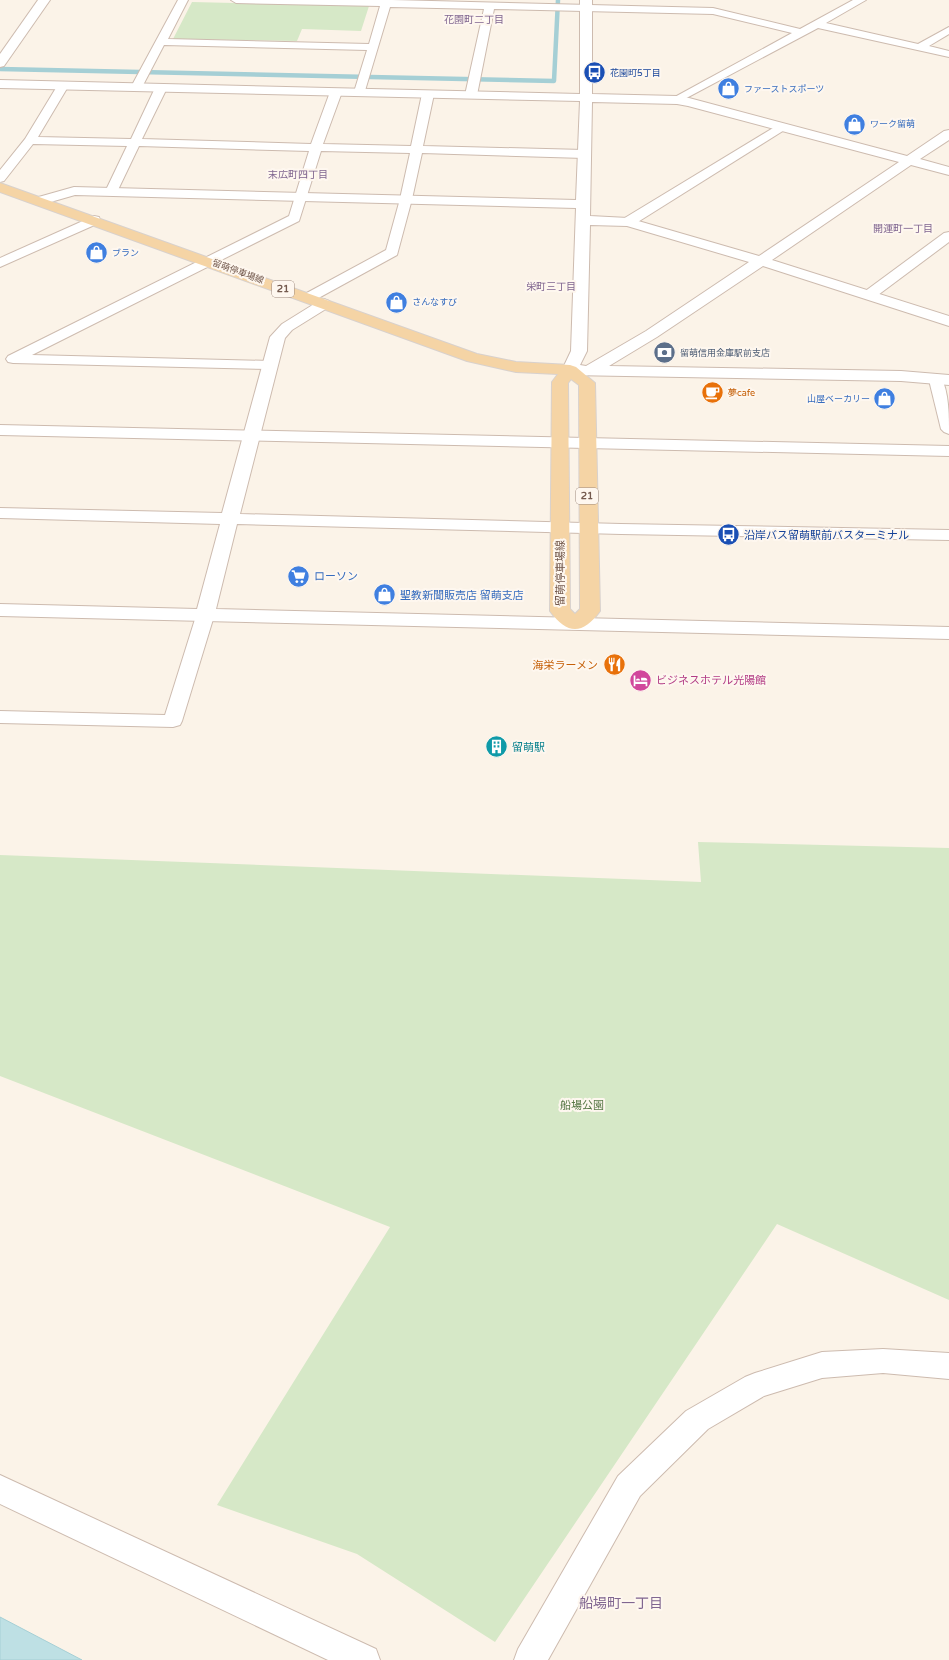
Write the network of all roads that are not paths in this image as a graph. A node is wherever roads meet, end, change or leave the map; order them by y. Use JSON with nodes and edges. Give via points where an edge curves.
{"nodes":[{"id":1,"x":44,"y":0,"type":"edge"},
{"id":2,"x":183,"y":0,"type":"edge"},
{"id":3,"x":236,"y":0,"type":"edge"},
{"id":4,"x":861,"y":0,"type":"edge"},
{"id":5,"x":386,"y":2,"type":"edge"},
{"id":6,"x":729,"y":3,"type":"dead end"},
{"id":7,"x":586,"y":4,"type":"edge"},
{"id":8,"x":490,"y":6,"type":"junction"},
{"id":9,"x":713,"y":11,"type":"junction"},
{"id":10,"x":815,"y":24,"type":"junction"},
{"id":11,"x":949,"y":30,"type":"edge"},
{"id":12,"x":800,"y":32,"type":"junction"},
{"id":13,"x":161,"y":42,"type":"junction"},
{"id":14,"x":372,"y":47,"type":"junction"},
{"id":15,"x":921,"y":47,"type":"junction"},
{"id":16,"x":949,"y":54,"type":"edge"},
{"id":17,"x":0,"y":63,"type":"edge"},
{"id":18,"x":0,"y":84,"type":"edge"},
{"id":19,"x":63,"y":85,"type":"junction"},
{"id":20,"x":137,"y":87,"type":"junction"},
{"id":21,"x":161,"y":88,"type":"junction"},
{"id":22,"x":336,"y":92,"type":"junction"},
{"id":23,"x":360,"y":92,"type":"junction"},
{"id":24,"x":428,"y":94,"type":"junction"},
{"id":25,"x":471,"y":95,"type":"junction"},
{"id":26,"x":586,"y":97,"type":"junction"},
{"id":27,"x":677,"y":100,"type":"junction"},
{"id":28,"x":782,"y":127,"type":"junction"},
{"id":29,"x":949,"y":134,"type":"edge"},
{"id":30,"x":30,"y":140,"type":"junction"},
{"id":31,"x":134,"y":143,"type":"junction"},
{"id":32,"x":316,"y":147,"type":"junction"},
{"id":33,"x":417,"y":150,"type":"junction"},
{"id":34,"x":584,"y":154,"type":"junction"},
{"id":35,"x":909,"y":161,"type":"junction"},
{"id":36,"x":949,"y":171,"type":"edge"},
{"id":37,"x":0,"y":178,"type":"edge"},
{"id":38,"x":0,"y":187,"type":"edge"},
{"id":39,"x":111,"y":192,"type":"junction"},
{"id":40,"x":302,"y":196,"type":"junction"},
{"id":41,"x":406,"y":199,"type":"junction"},
{"id":42,"x":40,"y":201,"type":"junction"},
{"id":43,"x":583,"y":204,"type":"junction"},
{"id":44,"x":94,"y":220,"type":"junction"},
{"id":45,"x":582,"y":220,"type":"junction"},
{"id":46,"x":628,"y":222,"type":"junction"},
{"id":47,"x":949,"y":236,"type":"edge"},
{"id":48,"x":209,"y":262,"type":"junction"},
{"id":49,"x":761,"y":262,"type":"junction"},
{"id":50,"x":0,"y":263,"type":"edge"},
{"id":51,"x":869,"y":295,"type":"junction"},
{"id":52,"x":308,"y":298,"type":"junction"},
{"id":53,"x":324,"y":304,"type":"junction"},
{"id":54,"x":949,"y":321,"type":"edge"},
{"id":55,"x":6,"y":358,"type":"edge"},
{"id":56,"x":270,"y":365,"type":"junction"},
{"id":57,"x":570,"y":370,"type":"junction"},
{"id":58,"x":589,"y":371,"type":"junction"},
{"id":59,"x":945,"y":377,"type":"edge"},
{"id":60,"x":949,"y":429,"type":"edge"},
{"id":61,"x":0,"y":430,"type":"edge"},
{"id":62,"x":251,"y":436,"type":"junction"},
{"id":63,"x":560,"y":443,"type":"junction"},
{"id":64,"x":587,"y":443,"type":"junction"},
{"id":65,"x":949,"y":451,"type":"edge"},
{"id":66,"x":0,"y":513,"type":"edge"},
{"id":67,"x":230,"y":518,"type":"junction"},
{"id":68,"x":560,"y":527,"type":"junction"},
{"id":69,"x":588,"y":528,"type":"junction"},
{"id":70,"x":949,"y":535,"type":"edge"},
{"id":71,"x":0,"y":610,"type":"edge"},
{"id":72,"x":205,"y":616,"type":"junction"},
{"id":73,"x":575,"y":624,"type":"junction"},
{"id":74,"x":949,"y":633,"type":"edge"},
{"id":75,"x":0,"y":717,"type":"edge"},
{"id":76,"x":949,"y":1366,"type":"edge"},
{"id":77,"x":0,"y":1489,"type":"edge"},
{"id":78,"x":364,"y":1660,"type":"edge"},
{"id":79,"x":530,"y":1660,"type":"edge"}],
"edges":[{"from":1,"to":17,"type":"street"},
{"from":2,"to":13,"type":"street"},
{"from":3,"to":5,"type":"street"},
{"from":4,"to":10,"type":"street"},
{"from":5,"to":8,"type":"street"},
{"from":5,"to":14,"type":"street"},
{"from":6,"to":9,"type":"street"},
{"from":7,"to":8,"type":"street"},
{"from":7,"to":9,"type":"street"},
{"from":7,"to":26,"type":"street"},
{"from":8,"to":25,"type":"street"},
{"from":9,"to":12,"type":"street"},
{"from":10,"to":12,"type":"street"},
{"from":10,"to":15,"type":"street"},
{"from":11,"to":15,"type":"street"},
{"from":12,"to":27,"type":"street"},
{"from":13,"to":14,"type":"street"},
{"from":13,"to":20,"type":"street"},
{"from":14,"to":23,"type":"street"},
{"from":15,"to":16,"type":"street"},
{"from":18,"to":19,"type":"street"},
{"from":19,"to":20,"type":"street"},
{"from":19,"to":30,"type":"street"},
{"from":20,"to":21,"type":"street"},
{"from":21,"to":22,"type":"street"},
{"from":21,"to":31,"type":"street"},
{"from":22,"to":23,"type":"street"},
{"from":22,"to":32,"type":"street"},
{"from":23,"to":24,"type":"street"},
{"from":24,"to":25,"type":"street"},
{"from":24,"to":33,"type":"street"},
{"from":25,"to":26,"type":"street"},
{"from":26,"to":27,"type":"street"},
{"from":26,"to":34,"type":"street"},
{"from":27,"to":28,"type":"street"},
{"from":28,"to":35,"type":"street"},
{"from":28,"to":46,"type":"street"},
{"from":29,"to":35,"type":"street"},
{"from":30,"to":31,"type":"street"},
{"from":30,"to":37,"type":"street"},
{"from":31,"to":32,"type":"street"},
{"from":31,"to":39,"type":"street"},
{"from":32,"to":33,"type":"street"},
{"from":32,"to":40,"type":"street"},
{"from":33,"to":34,"type":"street"},
{"from":33,"to":41,"type":"street"},
{"from":34,"to":43,"type":"street"},
{"from":35,"to":36,"type":"street"},
{"from":35,"to":49,"type":"street"},
{"from":38,"to":42,"type":"main road","name":"留萌停車場線","number":"21"},
{"from":39,"to":40,"type":"street"},
{"from":39,"to":42,"type":"street","via":[[74,191]]},
{"from":40,"to":41,"type":"street"},
{"from":40,"to":48,"type":"street","via":[[295,218]]},
{"from":41,"to":43,"type":"street"},
{"from":41,"to":52,"type":"street","via":[[392,252]]},
{"from":42,"to":44,"type":"main road","name":"留萌停車場線","number":"21"},
{"from":43,"to":45,"type":"street"},
{"from":44,"to":48,"type":"main road","name":"留萌停車場線","number":"21"},
{"from":44,"to":50,"type":"street"},
{"from":45,"to":46,"type":"street"},
{"from":45,"to":57,"type":"street","via":[[579,351]]},
{"from":46,"to":49,"type":"street"},
{"from":47,"to":51,"type":"street"},
{"from":48,"to":52,"type":"main road","name":"留萌停車場線","number":"21"},
{"from":48,"to":55,"type":"street"},
{"from":49,"to":51,"type":"street"},
{"from":49,"to":58,"type":"street","via":[[620,355]]},
{"from":51,"to":54,"type":"street"},
{"from":52,"to":53,"type":"main road","name":"留萌停車場線","number":"21"},
{"from":53,"to":56,"type":"street","via":[[287,327],[278,337]]},
{"from":53,"to":57,"type":"main road","name":"留萌停車場線","number":"21","via":[[473,358],[516,367]]},
{"from":55,"to":56,"type":"street"},
{"from":56,"to":62,"type":"street"},
{"from":57,"to":58,"type":"street"},
{"from":57,"to":63,"type":"main road","name":"留萌停車場線","number":"21","via":[[560,382]]},
{"from":57,"to":64,"type":"main road","number":"21","via":[[587,383]]},
{"from":58,"to":59,"type":"street"},
{"from":59,"to":60,"type":"street"},
{"from":61,"to":62,"type":"street"},
{"from":62,"to":63,"type":"street"},
{"from":62,"to":67,"type":"street"},
{"from":63,"to":64,"type":"street"},
{"from":63,"to":68,"type":"main road","name":"留萌停車場線","number":"21"},
{"from":64,"to":65,"type":"street"},
{"from":64,"to":69,"type":"main road","number":"21"},
{"from":66,"to":67,"type":"street"},
{"from":67,"to":68,"type":"street"},
{"from":67,"to":72,"type":"street"},
{"from":68,"to":69,"type":"street"},
{"from":68,"to":73,"type":"main road","name":"留萌停車場線","number":"21","via":[[560,611]]},
{"from":69,"to":70,"type":"street"},
{"from":69,"to":73,"type":"main road","number":"21","via":[[590,611]]},
{"from":71,"to":72,"type":"street"},
{"from":72,"to":73,"type":"street"},
{"from":72,"to":75,"type":"street","via":[[173,721]]},
{"from":73,"to":74,"type":"street"},
{"from":76,"to":79,"type":"street","via":[[883,1361],[822,1365],[756,1386],[697,1420],[629,1486]]},
{"from":77,"to":78,"type":"street"}]}
